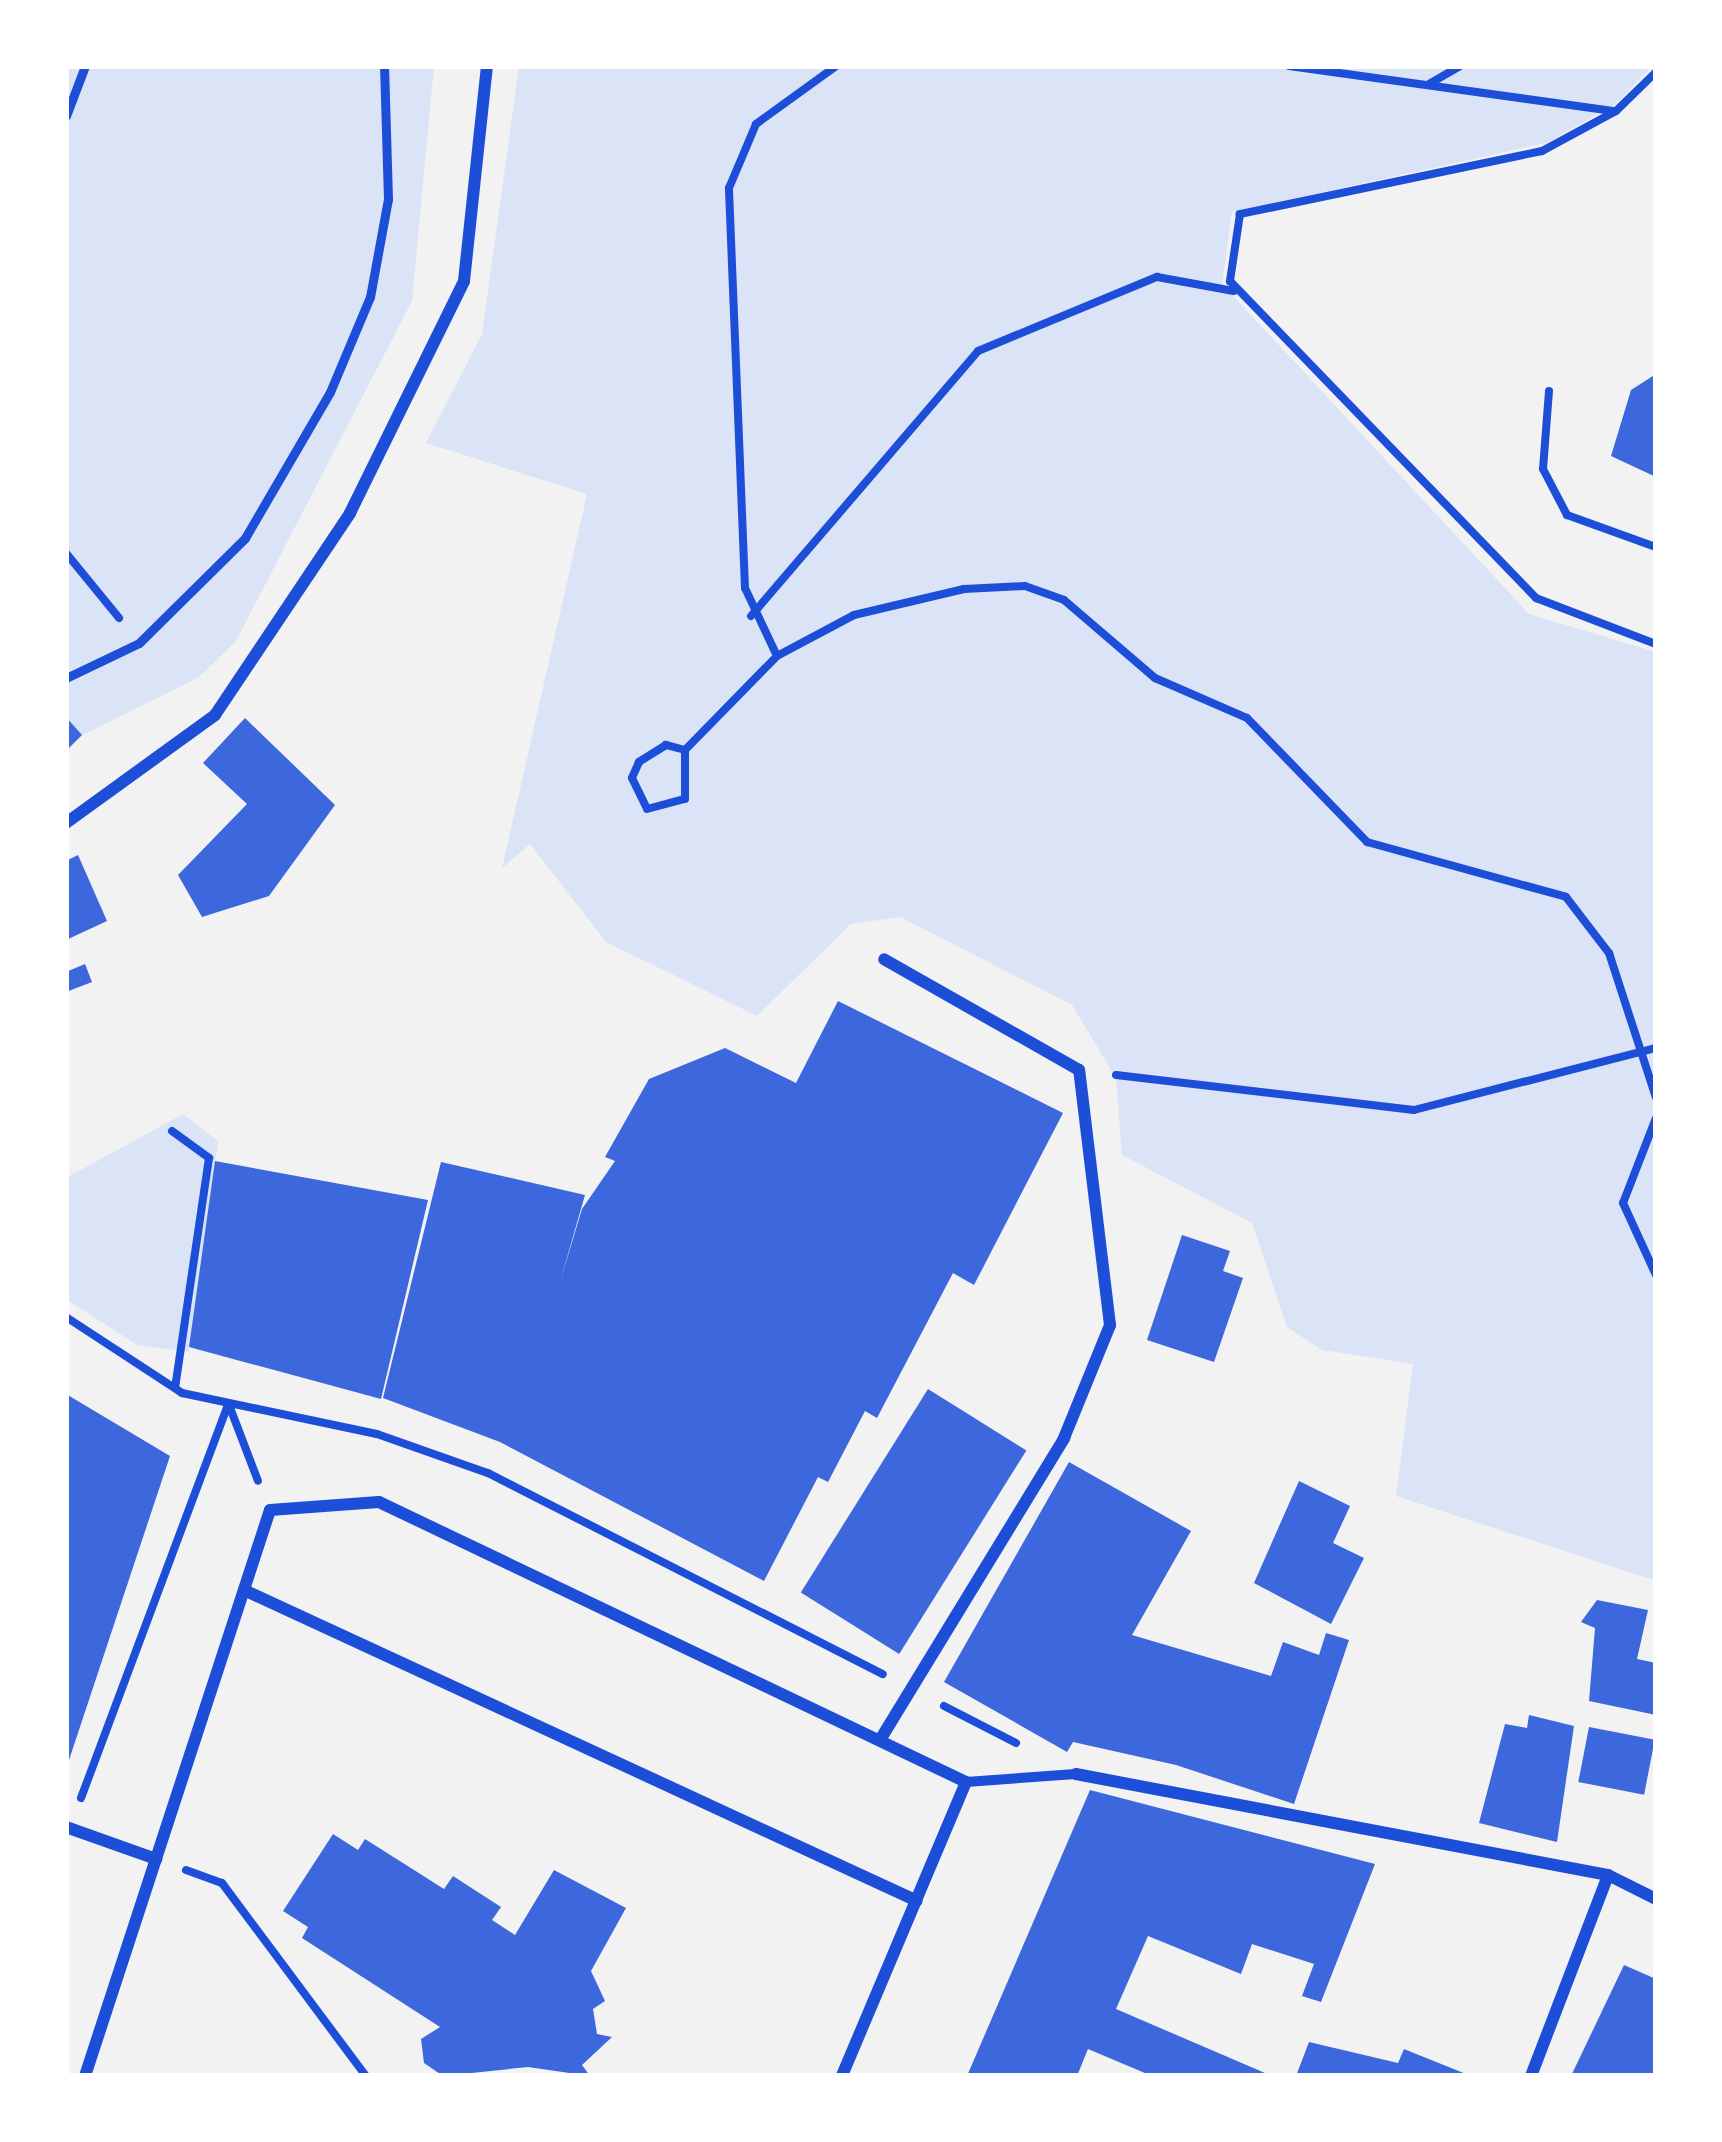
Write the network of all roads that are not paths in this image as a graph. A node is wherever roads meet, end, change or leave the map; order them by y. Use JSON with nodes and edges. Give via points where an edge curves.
{"nodes":[{"id":1,"x":85,"y":66,"type":"edge"},
{"id":2,"x":384,"y":66,"type":"edge"},
{"id":3,"x":487,"y":66,"type":"edge"},
{"id":4,"x":66,"y":116,"type":"edge"},
{"id":5,"x":66,"y":678,"type":"edge"},
{"id":6,"x":66,"y":823,"type":"edge"},
{"id":7,"x":884,"y":959,"type":"dead end"},
{"id":8,"x":244,"y":1590,"type":"junction"},
{"id":9,"x":880,"y":1740,"type":"junction"},
{"id":10,"x":1076,"y":1774,"type":"joint"},
{"id":11,"x":966,"y":1782,"type":"junction"},
{"id":12,"x":68,"y":1827,"type":"edge"},
{"id":13,"x":156,"y":1859,"type":"junction"},
{"id":14,"x":1608,"y":1876,"type":"junction"},
{"id":15,"x":1656,"y":1899,"type":"edge"},
{"id":16,"x":917,"y":1901,"type":"junction"},
{"id":17,"x":85,"y":2076,"type":"edge"},
{"id":18,"x":842,"y":2076,"type":"edge"},
{"id":19,"x":1531,"y":2076,"type":"edge"}],
"edges":[{"from":1,"to":4,"type":"lane"},
{"from":2,"to":5,"type":"lane","via":[[388,199],[370,297],[330,392],[245,538],[139,643]]},
{"from":3,"to":6,"type":"street","via":[[464,281],[350,513],[215,715]]},
{"from":7,"to":9,"type":"street","via":[[1079,1070],[1110,1325],[1064,1438]]},
{"from":8,"to":9,"type":"street","via":[[270,1510],[379,1502]]},
{"from":8,"to":13,"type":"street"},
{"from":8,"to":16,"type":"street"},
{"from":9,"to":11,"type":"street"},
{"from":10,"to":11,"type":"street"},
{"from":10,"to":14,"type":"street"},
{"from":11,"to":16,"type":"street"},
{"from":12,"to":13,"type":"street"},
{"from":13,"to":17,"type":"street"},
{"from":14,"to":15,"type":"street"},
{"from":14,"to":19,"type":"street"},
{"from":16,"to":18,"type":"street"}]}
